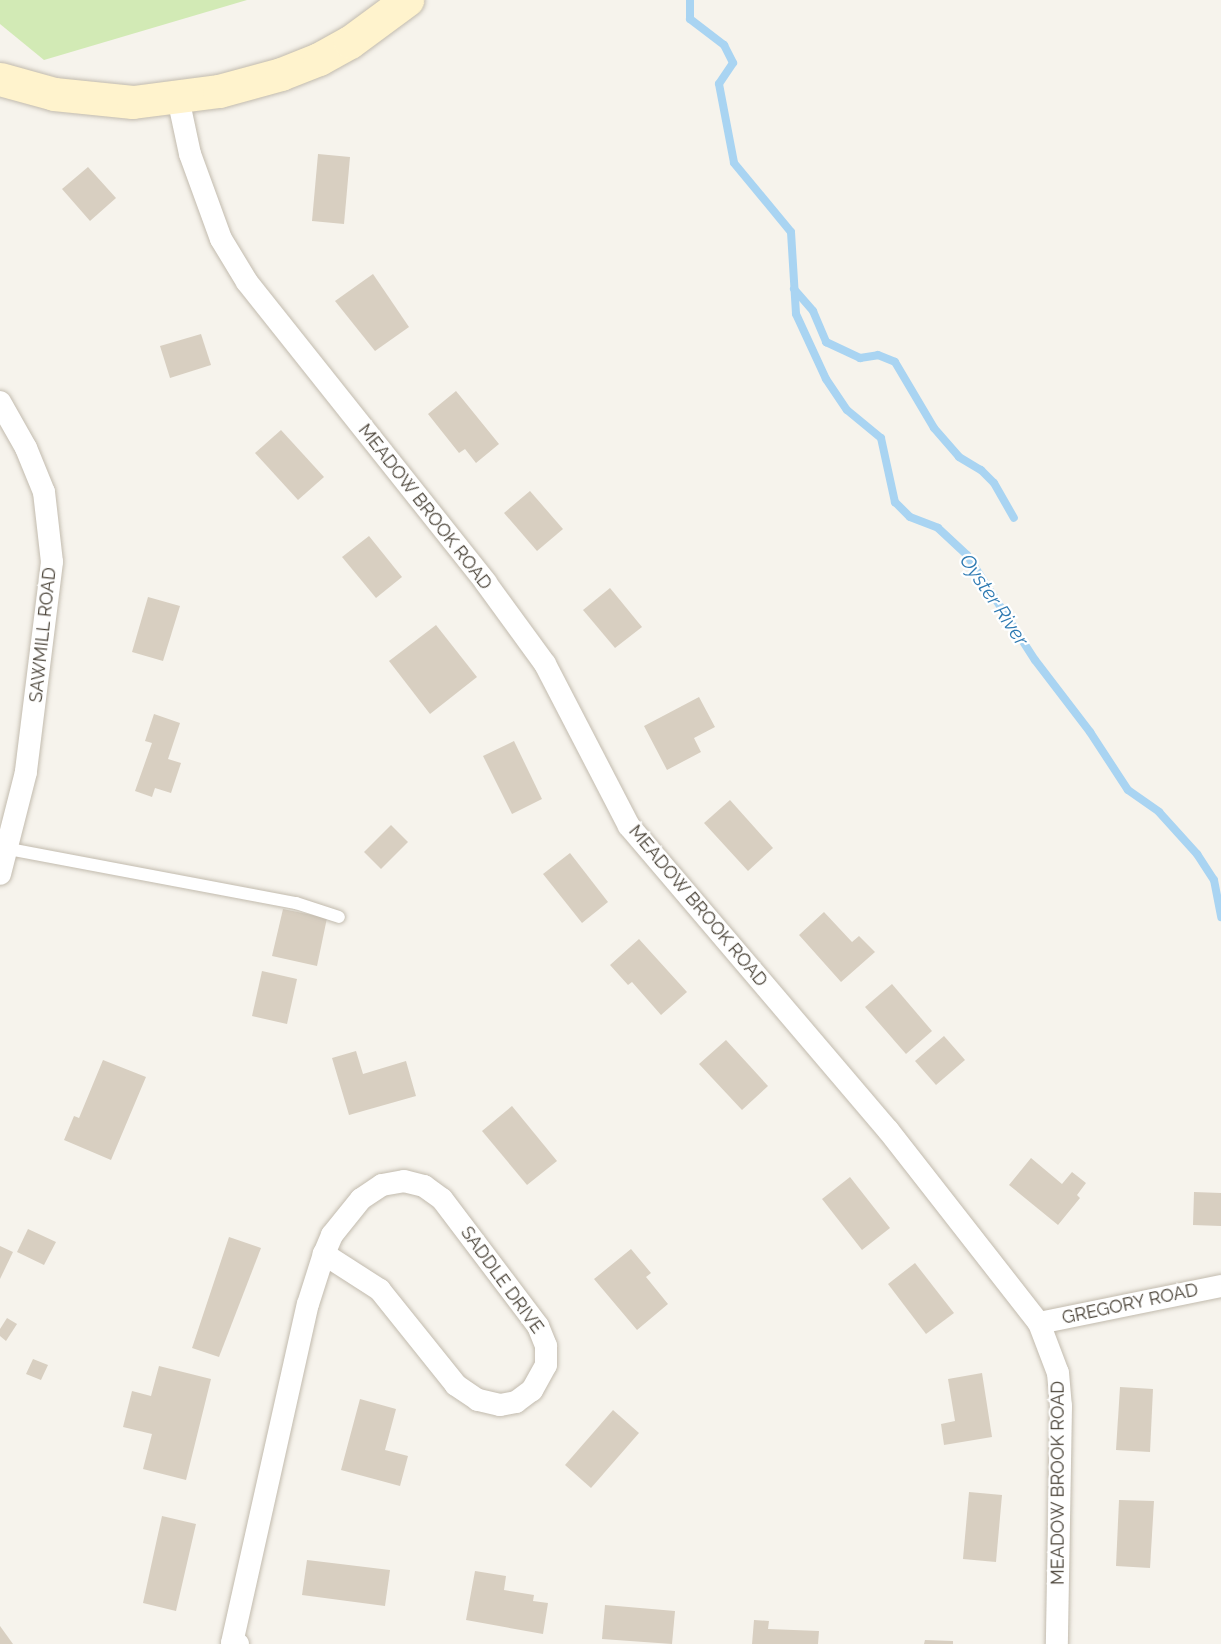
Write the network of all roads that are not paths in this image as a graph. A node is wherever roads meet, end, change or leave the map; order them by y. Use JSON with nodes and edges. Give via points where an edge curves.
{"nodes":[{"id":1,"x":407,"y":0,"type":"edge"},
{"id":2,"x":0,"y":79,"type":"edge"},
{"id":3,"x":178,"y":98,"type":"junction"},
{"id":4,"x":0,"y":402,"type":"edge"},
{"id":5,"x":9,"y":849,"type":"junction"},
{"id":6,"x":0,"y":874,"type":"edge"},
{"id":7,"x":339,"y":917,"type":"dead end"},
{"id":8,"x":324,"y":1254,"type":"junction"},
{"id":9,"x":1221,"y":1286,"type":"edge"},
{"id":10,"x":1039,"y":1323,"type":"junction"},
{"id":11,"x":235,"y":1643,"type":"edge"},
{"id":12,"x":1057,"y":1644,"type":"edge"}],
"edges":[{"from":1,"to":3,"type":"street","via":[[350,42],[319,59],[260,81]]},
{"from":2,"to":3,"type":"street","via":[[89,99],[133,102]]},
{"from":3,"to":10,"type":"street","name":"MEADOW BROOK ROAD","via":[[190,154],[221,239],[247,282],[486,583],[545,664],[629,826],[888,1130]]},
{"from":4,"to":5,"type":"street","name":"SAWMILL ROAD","via":[[26,448],[44,492],[52,562],[40,674]]},
{"from":5,"to":6,"type":"street","name":"SAWMILL ROAD"},
{"from":5,"to":7,"type":"lane","via":[[296,903]]},
{"from":8,"to":8,"type":"street","name":"SADDLE DRIVE","via":[[344,1218],[372,1191],[393,1182],[424,1186],[442,1199],[538,1326],[546,1346],[543,1375],[516,1402],[500,1405],[478,1400],[456,1384],[380,1290]]},
{"from":8,"to":11,"type":"street","name":"SADDLE DRIVE","via":[[291,1366]]},
{"from":9,"to":10,"type":"street","name":"GREGORY ROAD"},
{"from":10,"to":12,"type":"street","name":"MEADOW BROOK ROAD","via":[[1058,1373],[1061,1406]]}]}
